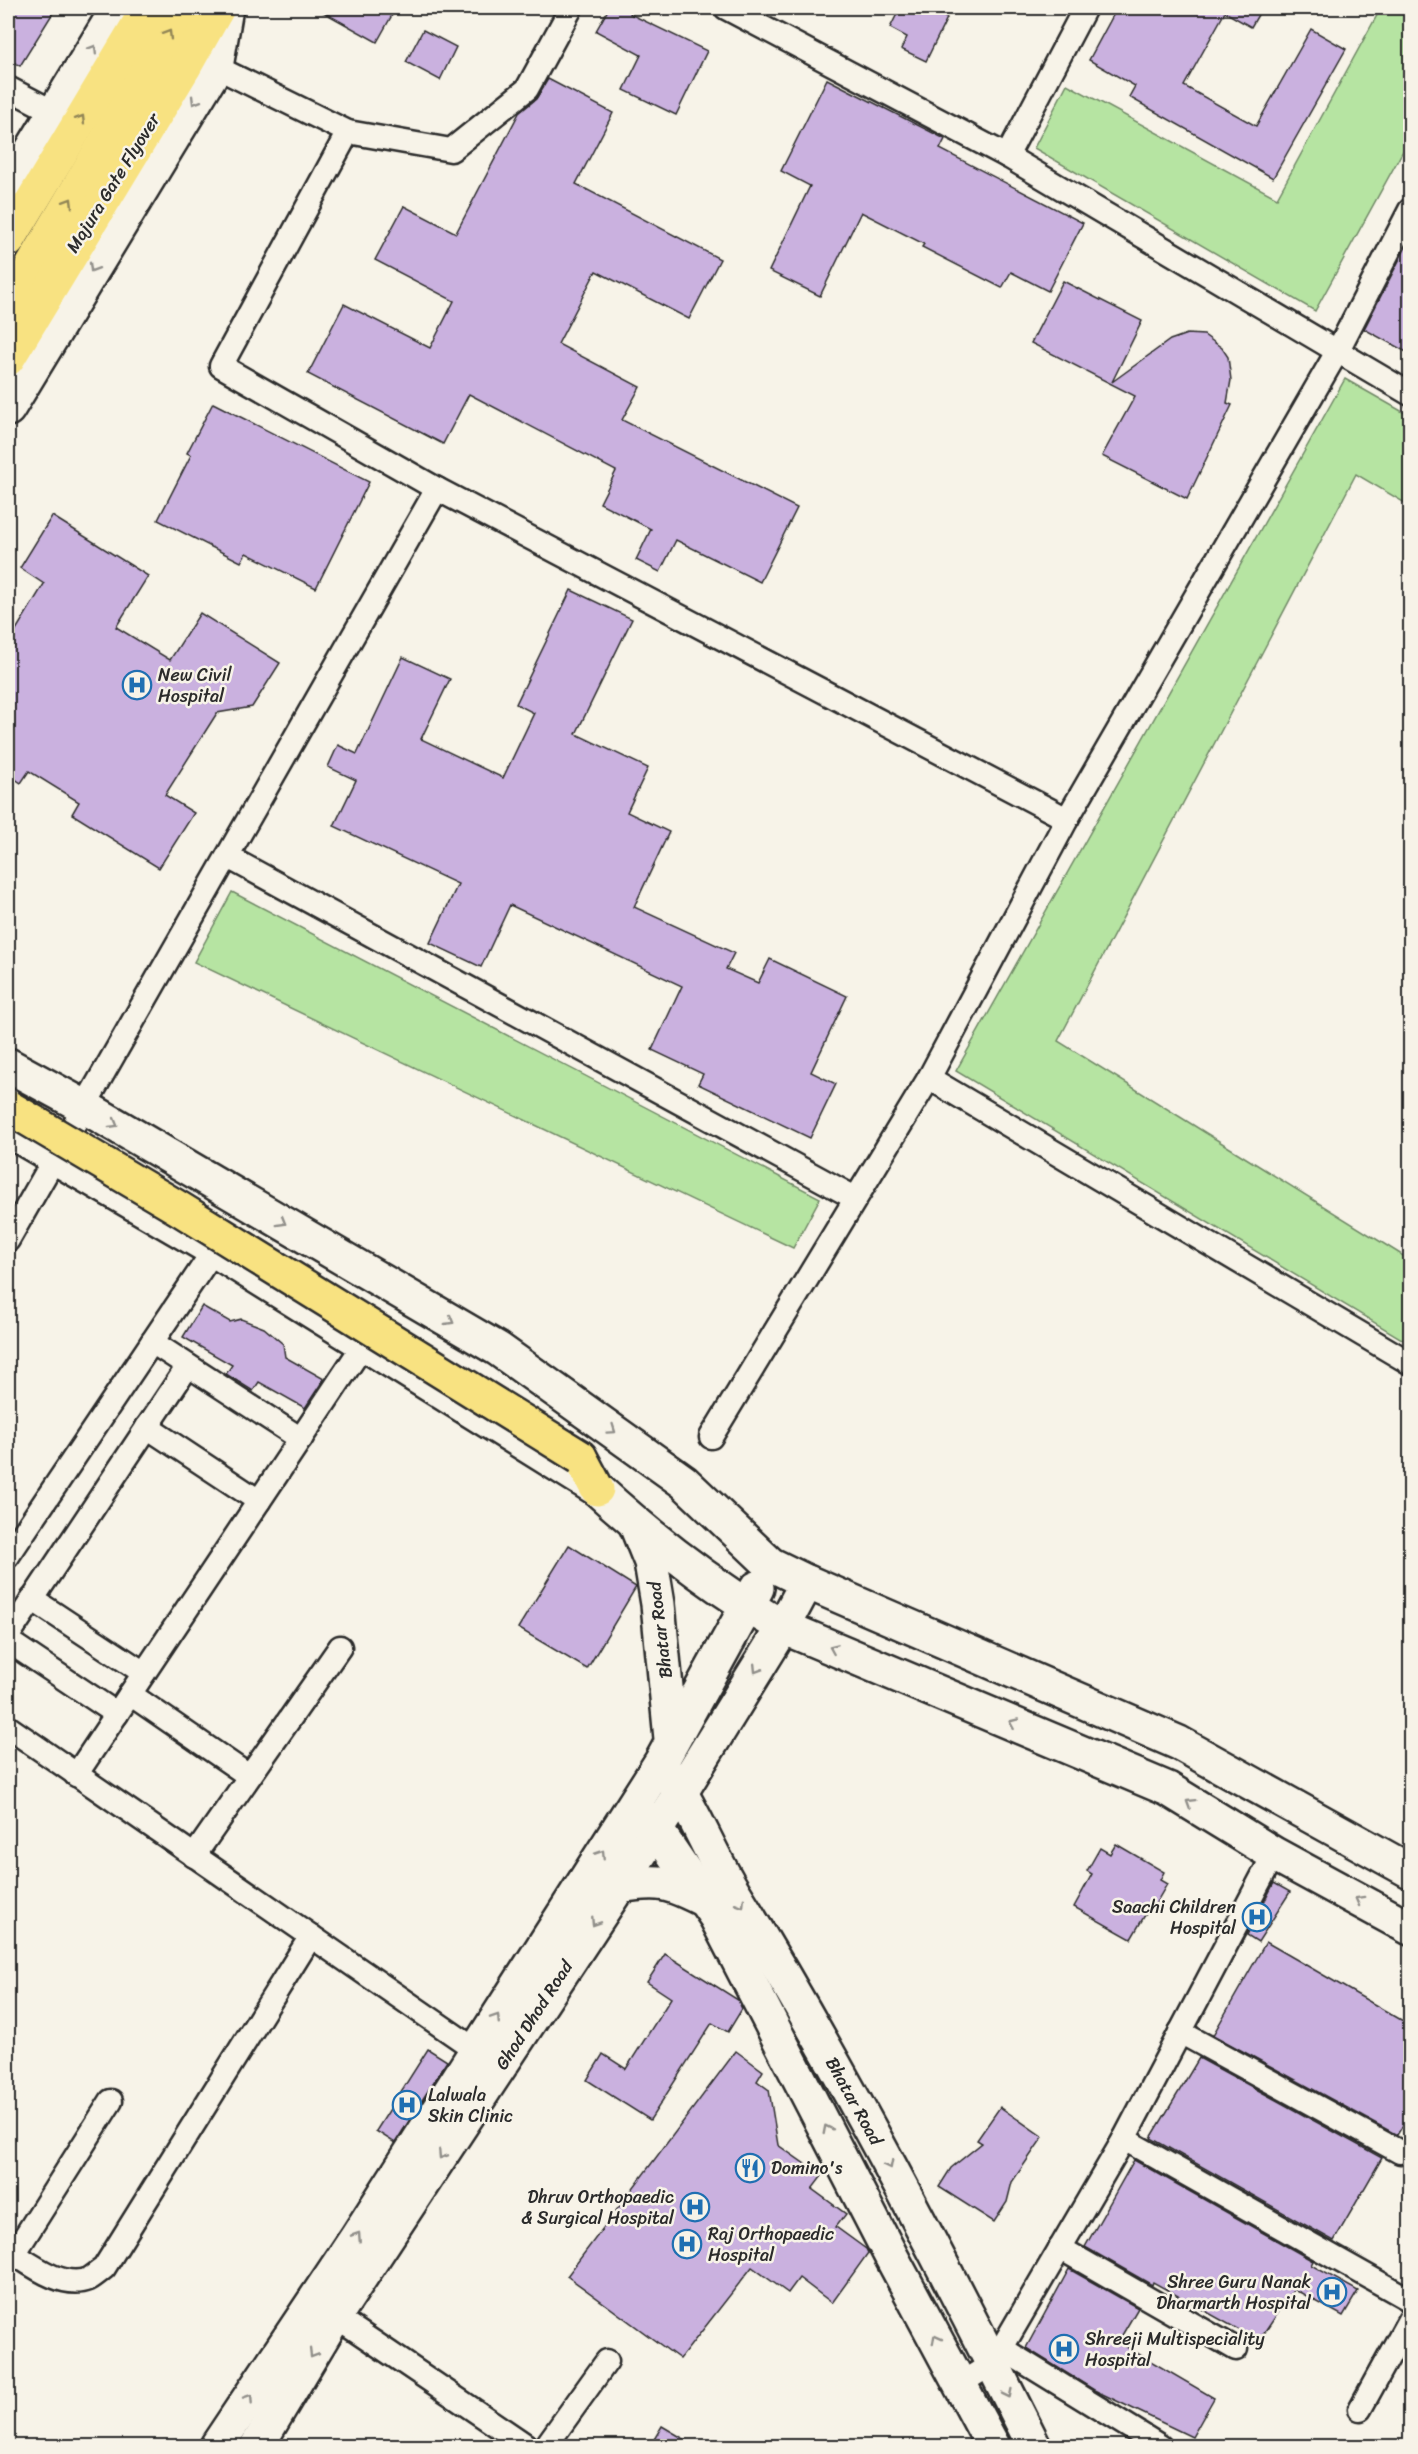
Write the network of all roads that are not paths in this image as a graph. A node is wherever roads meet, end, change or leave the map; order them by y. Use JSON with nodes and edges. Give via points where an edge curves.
{"nodes":[{"id":1,"x":118,"y":8,"type":"edge"},
{"id":2,"x":148,"y":8,"type":"edge"},
{"id":3,"x":184,"y":8,"type":"edge"},
{"id":4,"x":218,"y":8,"type":"edge"},
{"id":5,"x":226,"y":8,"type":"edge"},
{"id":6,"x":571,"y":8,"type":"edge"},
{"id":7,"x":726,"y":8,"type":"edge"},
{"id":8,"x":1085,"y":8,"type":"edge"},
{"id":9,"x":216,"y":67,"type":"junction"},
{"id":10,"x":8,"y":88,"type":"edge"},
{"id":11,"x":54,"y":112,"type":"junction"},
{"id":12,"x":348,"y":132,"type":"junction"},
{"id":13,"x":1007,"y":156,"type":"junction"},
{"id":14,"x":8,"y":189,"type":"edge"},
{"id":15,"x":1410,"y":210,"type":"edge"},
{"id":16,"x":8,"y":241,"type":"edge"},
{"id":17,"x":8,"y":307,"type":"edge"},
{"id":18,"x":1337,"y":352,"type":"junction"},
{"id":19,"x":8,"y":359,"type":"edge"},
{"id":20,"x":1410,"y":394,"type":"edge"},
{"id":21,"x":8,"y":409,"type":"edge"},
{"id":22,"x":437,"y":489,"type":"junction"},
{"id":23,"x":1067,"y":819,"type":"junction"},
{"id":24,"x":228,"y":857,"type":"junction"},
{"id":25,"x":8,"y":1065,"type":"edge"},
{"id":26,"x":929,"y":1078,"type":"junction"},
{"id":27,"x":8,"y":1107,"type":"edge"},
{"id":28,"x":85,"y":1107,"type":"junction"},
{"id":29,"x":8,"y":1130,"type":"edge"},
{"id":30,"x":56,"y":1158,"type":"junction"},
{"id":31,"x":855,"y":1198,"type":"junction"},
{"id":32,"x":8,"y":1240,"type":"edge"},
{"id":33,"x":214,"y":1250,"type":"junction"},
{"id":34,"x":152,"y":1342,"type":"junction"},
{"id":35,"x":364,"y":1344,"type":"junction"},
{"id":36,"x":1410,"y":1363,"type":"edge"},
{"id":37,"x":188,"y":1365,"type":"junction"},
{"id":38,"x":147,"y":1427,"type":"junction"},
{"id":39,"x":711,"y":1437,"type":"dead end"},
{"id":40,"x":301,"y":1439,"type":"junction"},
{"id":41,"x":597,"y":1489,"type":"junction"},
{"id":42,"x":259,"y":1502,"type":"junction"},
{"id":43,"x":636,"y":1525,"type":"junction"},
{"id":44,"x":8,"y":1556,"type":"edge"},
{"id":45,"x":770,"y":1564,"type":"junction"},
{"id":46,"x":807,"y":1582,"type":"junction"},
{"id":47,"x":32,"y":1599,"type":"junction"},
{"id":48,"x":747,"y":1606,"type":"junction"},
{"id":49,"x":783,"y":1627,"type":"junction"},
{"id":50,"x":8,"y":1636,"type":"edge"},
{"id":51,"x":8,"y":1641,"type":"edge"},
{"id":52,"x":340,"y":1647,"type":"dead end"},
{"id":53,"x":960,"y":1648,"type":"junction"},
{"id":54,"x":144,"y":1673,"type":"junction"},
{"id":55,"x":940,"y":1693,"type":"junction"},
{"id":56,"x":130,"y":1694,"type":"junction"},
{"id":57,"x":117,"y":1714,"type":"junction"},
{"id":58,"x":722,"y":1724,"type":"junction"},
{"id":59,"x":8,"y":1727,"type":"edge"},
{"id":60,"x":666,"y":1750,"type":"junction"},
{"id":61,"x":76,"y":1775,"type":"junction"},
{"id":62,"x":249,"y":1776,"type":"junction"},
{"id":63,"x":681,"y":1792,"type":"junction"},
{"id":64,"x":633,"y":1803,"type":"junction"},
{"id":65,"x":656,"y":1829,"type":"junction"},
{"id":66,"x":1274,"y":1854,"type":"junction"},
{"id":67,"x":194,"y":1856,"type":"junction"},
{"id":68,"x":720,"y":1870,"type":"junction"},
{"id":69,"x":1410,"y":1871,"type":"edge"},
{"id":70,"x":619,"y":1886,"type":"junction"},
{"id":71,"x":706,"y":1901,"type":"junction"},
{"id":72,"x":1410,"y":1928,"type":"edge"},
{"id":73,"x":311,"y":1936,"type":"junction"},
{"id":74,"x":1180,"y":2032,"type":"junction"},
{"id":75,"x":476,"y":2050,"type":"junction"},
{"id":76,"x":111,"y":2101,"type":"dead end"},
{"id":77,"x":1124,"y":2139,"type":"junction"},
{"id":78,"x":1400,"y":2152,"type":"dead end"},
{"id":79,"x":1060,"y":2248,"type":"junction"},
{"id":80,"x":11,"y":2252,"type":"edge"},
{"id":81,"x":1410,"y":2300,"type":"edge"},
{"id":82,"x":335,"y":2316,"type":"junction"},
{"id":83,"x":1410,"y":2318,"type":"edge"},
{"id":84,"x":1236,"y":2349,"type":"dead end"},
{"id":85,"x":997,"y":2356,"type":"junction"},
{"id":86,"x":607,"y":2361,"type":"dead end"},
{"id":87,"x":960,"y":2384,"type":"junction"},
{"id":88,"x":1360,"y":2409,"type":"dead end"},
{"id":89,"x":217,"y":2446,"type":"edge"},
{"id":90,"x":257,"y":2446,"type":"edge"},
{"id":91,"x":527,"y":2446,"type":"edge"},
{"id":92,"x":546,"y":2446,"type":"edge"},
{"id":93,"x":993,"y":2446,"type":"edge"},
{"id":94,"x":1034,"y":2446,"type":"edge"},
{"id":95,"x":1160,"y":2446,"type":"edge"}],
"edges":[{"from":11,"to":1,"type":"street","one_way":true},
{"from":16,"to":2,"type":"highway","one_way":true},
{"from":17,"to":3,"type":"highway","name":"Majura Gate Flyover","one_way":true},
{"from":4,"to":19,"type":"highway","name":"Majura Gate Flyover"},
{"from":5,"to":9,"type":"street"},
{"from":6,"to":12,"type":"street","via":[[526,89],[451,150]]},
{"from":7,"to":13,"type":"street"},
{"from":8,"to":13,"type":"street"},
{"from":9,"to":12,"type":"street"},
{"from":9,"to":21,"type":"street","one_way":true},
{"from":10,"to":11,"type":"street"},
{"from":11,"to":14,"type":"street"},
{"from":12,"to":22,"type":"street","via":[[220,366]]},
{"from":13,"to":18,"type":"street"},
{"from":15,"to":18,"type":"street"},
{"from":18,"to":20,"type":"street"},
{"from":18,"to":23,"type":"street"},
{"from":22,"to":23,"type":"street"},
{"from":22,"to":24,"type":"street"},
{"from":23,"to":26,"type":"street"},
{"from":24,"to":28,"type":"street"},
{"from":24,"to":31,"type":"street"},
{"from":25,"to":28,"type":"street"},
{"from":26,"to":31,"type":"street"},
{"from":26,"to":36,"type":"street"},
{"from":27,"to":41,"type":"highway","bridge":true,"via":[[580,1457]]},
{"from":28,"to":30,"type":"street"},
{"from":28,"to":45,"type":"street","one_way":true,"via":[[498,1349],[684,1482]]},
{"from":29,"to":30,"type":"street"},
{"from":30,"to":32,"type":"street"},
{"from":30,"to":33,"type":"street"},
{"from":31,"to":39,"type":"street"},
{"from":33,"to":34,"type":"street"},
{"from":33,"to":35,"type":"street"},
{"from":34,"to":37,"type":"street"},
{"from":34,"to":44,"type":"street"},
{"from":35,"to":40,"type":"street"},
{"from":35,"to":41,"type":"street"},
{"from":37,"to":38,"type":"street"},
{"from":37,"to":40,"type":"street"},
{"from":38,"to":42,"type":"street"},
{"from":38,"to":47,"type":"street"},
{"from":40,"to":42,"type":"street"},
{"from":41,"to":43,"type":"street"},
{"from":42,"to":54,"type":"street"},
{"from":43,"to":48,"type":"street"},
{"from":43,"to":60,"type":"street","name":"Bhatar Road","via":[[654,1580]]},
{"from":45,"to":46,"type":"street"},
{"from":45,"to":48,"type":"street"},
{"from":46,"to":49,"type":"street","name":"Ghod Dhod Road"},
{"from":46,"to":53,"type":"street"},
{"from":47,"to":50,"type":"street"},
{"from":47,"to":54,"type":"street"},
{"from":48,"to":49,"type":"street"},
{"from":48,"to":60,"type":"street"},
{"from":55,"to":49,"type":"street","one_way":true},
{"from":49,"to":58,"type":"street","name":"Ghod Dhod Road","one_way":true},
{"from":51,"to":57,"type":"street"},
{"from":52,"to":62,"type":"street"},
{"from":53,"to":55,"type":"street"},
{"from":53,"to":69,"type":"street","via":[[1179,1743]]},
{"from":54,"to":56,"type":"street"},
{"from":66,"to":55,"type":"street","one_way":true,"via":[[1168,1789]]},
{"from":56,"to":57,"type":"street"},
{"from":56,"to":62,"type":"street"},
{"from":57,"to":61,"type":"street"},
{"from":58,"to":63,"type":"street","name":"Ghod Dhod Road"},
{"from":58,"to":68,"type":"street","via":[[707,1793]]},
{"from":59,"to":61,"type":"street"},
{"from":60,"to":63,"type":"street","name":"Bhatar Road"},
{"from":60,"to":64,"type":"street"},
{"from":61,"to":67,"type":"street"},
{"from":62,"to":67,"type":"street"},
{"from":63,"to":65,"type":"street","name":"Ghod Dhod Road"},
{"from":63,"to":68,"type":"street","name":"Bhatar Road"},
{"from":64,"to":65,"type":"street"},
{"from":75,"to":64,"type":"street","one_way":true},
{"from":65,"to":70,"type":"street","name":"Ghod Dhod Road"},
{"from":65,"to":71,"type":"street"},
{"from":72,"to":66,"type":"street","one_way":true},
{"from":66,"to":74,"type":"street"},
{"from":67,"to":73,"type":"street"},
{"from":68,"to":85,"type":"street","name":"Bhatar Road","one_way":true},
{"from":70,"to":71,"type":"street","via":[[661,1881]]},
{"from":70,"to":82,"type":"street","name":"Ghod Dhod Road","one_way":true},
{"from":87,"to":71,"type":"street","one_way":true},
{"from":73,"to":75,"type":"street"},
{"from":73,"to":80,"type":"street","via":[[104,2268],[88,2279],[69,2281],[48,2274]]},
{"from":74,"to":77,"type":"street"},
{"from":74,"to":78,"type":"street"},
{"from":89,"to":75,"type":"street","one_way":true},
{"from":76,"to":80,"type":"street"},
{"from":77,"to":79,"type":"street"},
{"from":77,"to":81,"type":"street"},
{"from":79,"to":84,"type":"street"},
{"from":79,"to":85,"type":"street"},
{"from":82,"to":90,"type":"street","name":"Ghod Dhod Road","one_way":true},
{"from":82,"to":91,"type":"street"},
{"from":83,"to":88,"type":"street"},
{"from":85,"to":87,"type":"street"},
{"from":85,"to":94,"type":"street","name":"Bhatar Road","one_way":true},
{"from":85,"to":95,"type":"street"},
{"from":86,"to":92,"type":"street"},
{"from":87,"to":93,"type":"street"}]}
